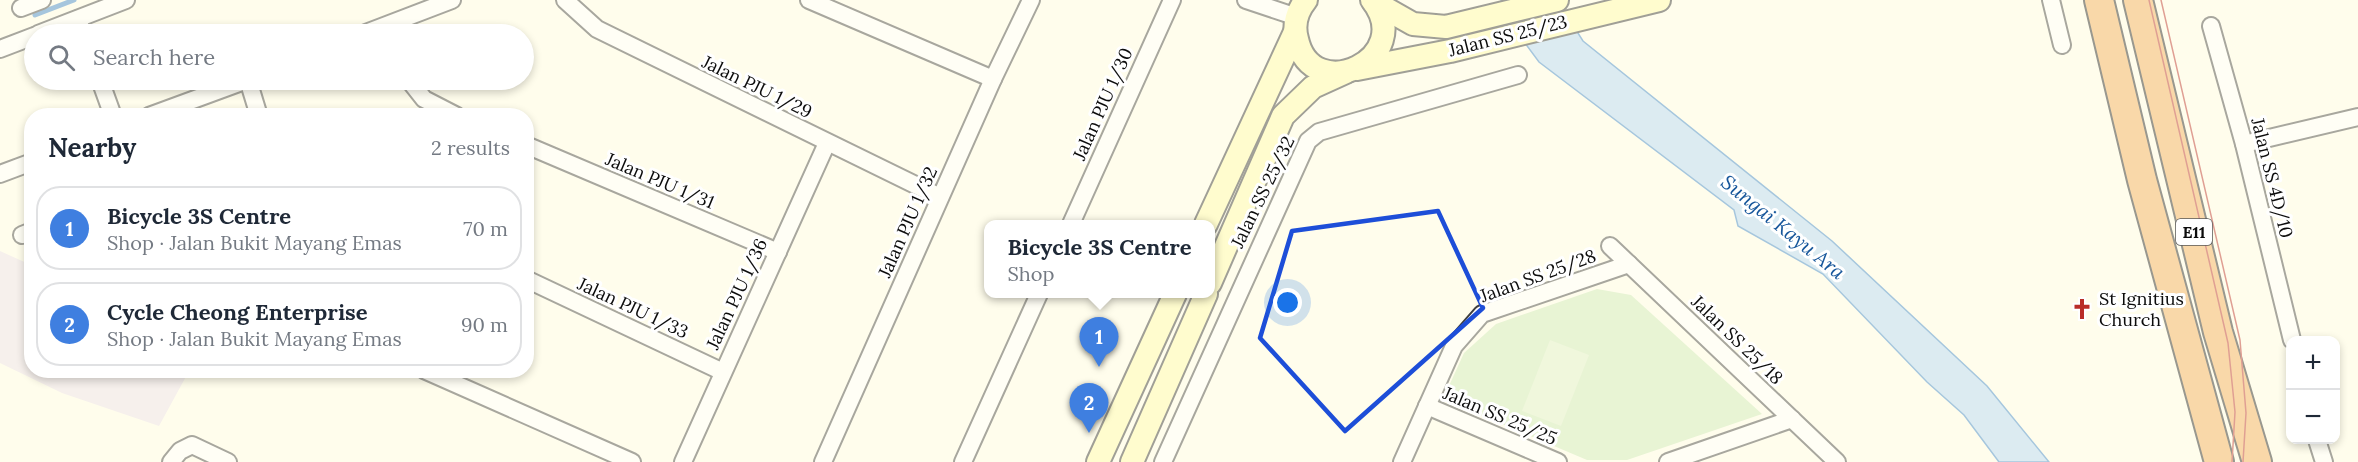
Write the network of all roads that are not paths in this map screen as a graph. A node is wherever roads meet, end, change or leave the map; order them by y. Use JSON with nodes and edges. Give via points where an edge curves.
{"nodes":[{"id":1,"x":42,"y":0,"type":"edge"},
{"id":2,"x":126,"y":0,"type":"edge"},
{"id":3,"x":452,"y":0,"type":"edge"},
{"id":4,"x":565,"y":0,"type":"edge"},
{"id":5,"x":809,"y":0,"type":"edge"},
{"id":6,"x":1031,"y":0,"type":"edge"},
{"id":7,"x":1172,"y":0,"type":"edge"},
{"id":8,"x":1246,"y":0,"type":"edge"},
{"id":9,"x":1557,"y":0,"type":"edge"},
{"id":10,"x":1659,"y":0,"type":"edge"},
{"id":11,"x":2051,"y":0,"type":"edge"},
{"id":12,"x":2099,"y":0,"type":"edge"},
{"id":13,"x":2139,"y":0,"type":"edge"},
{"id":14,"x":1373,"y":1,"type":"edge"},
{"id":15,"x":21,"y":8,"type":"dead end"},
{"id":16,"x":1299,"y":16,"type":"edge"},
{"id":17,"x":86,"y":24,"type":"edge"},
{"id":18,"x":402,"y":24,"type":"edge"},
{"id":19,"x":2211,"y":26,"type":"dead end"},
{"id":20,"x":1470,"y":33,"type":"junction"},
{"id":21,"x":24,"y":40,"type":"edge"},
{"id":22,"x":2062,"y":45,"type":"dead end"},
{"id":23,"x":0,"y":49,"type":"edge"},
{"id":24,"x":1352,"y":70,"type":"junction"},
{"id":25,"x":1518,"y":75,"type":"dead end"},
{"id":26,"x":993,"y":79,"type":"junction"},
{"id":27,"x":104,"y":90,"type":"edge"},
{"id":28,"x":220,"y":90,"type":"edge"},
{"id":29,"x":250,"y":90,"type":"edge"},
{"id":30,"x":417,"y":90,"type":"edge"},
{"id":31,"x":110,"y":108,"type":"edge"},
{"id":32,"x":171,"y":108,"type":"edge"},
{"id":33,"x":256,"y":108,"type":"edge"},
{"id":34,"x":441,"y":108,"type":"edge"},
{"id":35,"x":2358,"y":117,"type":"edge"},
{"id":36,"x":827,"y":143,"type":"junction"},
{"id":37,"x":2244,"y":144,"type":"junction"},
{"id":38,"x":534,"y":148,"type":"edge"},
{"id":39,"x":24,"y":165,"type":"edge"},
{"id":40,"x":0,"y":174,"type":"edge"},
{"id":41,"x":2142,"y":180,"type":"junction"},
{"id":42,"x":940,"y":197,"type":"junction"},
{"id":43,"x":1073,"y":220,"type":"edge"},
{"id":44,"x":1208,"y":220,"type":"edge"},
{"id":45,"x":1610,"y":246,"type":"dead end"},
{"id":46,"x":778,"y":252,"type":"junction"},
{"id":47,"x":1629,"y":264,"type":"junction"},
{"id":48,"x":1215,"y":271,"type":"edge"},
{"id":49,"x":534,"y":283,"type":"edge"},
{"id":50,"x":1037,"y":298,"type":"edge"},
{"id":51,"x":1173,"y":298,"type":"edge"},
{"id":52,"x":1204,"y":298,"type":"edge"},
{"id":53,"x":2291,"y":336,"type":"edge"},
{"id":54,"x":723,"y":372,"type":"junction"},
{"id":55,"x":442,"y":378,"type":"edge"},
{"id":56,"x":1427,"y":406,"type":"junction"},
{"id":57,"x":1792,"y":419,"type":"junction"},
{"id":58,"x":2318,"y":444,"type":"edge"},
{"id":59,"x":171,"y":462,"type":"edge"},
{"id":60,"x":228,"y":462,"type":"edge"},
{"id":61,"x":632,"y":462,"type":"edge"},
{"id":62,"x":683,"y":462,"type":"edge"},
{"id":63,"x":822,"y":462,"type":"edge"},
{"id":64,"x":963,"y":462,"type":"edge"},
{"id":65,"x":1098,"y":462,"type":"edge"},
{"id":66,"x":1132,"y":462,"type":"edge"},
{"id":67,"x":1163,"y":462,"type":"edge"},
{"id":68,"x":1402,"y":462,"type":"edge"},
{"id":69,"x":1558,"y":462,"type":"edge"},
{"id":70,"x":1668,"y":462,"type":"edge"},
{"id":71,"x":1837,"y":462,"type":"edge"},
{"id":72,"x":2201,"y":462,"type":"edge"},
{"id":73,"x":2219,"y":462,"type":"edge"},
{"id":74,"x":2257,"y":462,"type":"edge"},
{"id":75,"x":2324,"y":462,"type":"edge"}],
"edges":[{"from":1,"to":15,"type":"street"},
{"from":2,"to":17,"type":"street"},
{"from":3,"to":18,"type":"street"},
{"from":4,"to":36,"type":"street","name":"Jalan PJU 1/29","via":[[597,29]]},
{"from":5,"to":26,"type":"street"},
{"from":6,"to":26,"type":"street","name":"Jalan PJU 1/32"},
{"from":7,"to":43,"type":"street","name":"Jalan PJU 1/30"},
{"from":8,"to":16,"type":"street"},
{"from":9,"to":20,"type":"main road","name":"Jalan SS 25/23"},
{"from":10,"to":20,"type":"main road","name":"Jalan SS 25/23"},
{"from":11,"to":22,"type":"street"},
{"from":12,"to":41,"type":"highway","number":"E11"},
{"from":13,"to":74,"type":"highway","number":"E11","via":[[2218,332]]},
{"from":14,"to":20,"type":"main road","name":"Jalan SS 25/23","via":[[1413,24]]},
{"from":14,"to":24,"type":"main road","via":[[1383,26],[1381,40],[1368,62]]},
{"from":16,"to":24,"type":"main road","via":[[1298,46],[1306,59],[1331,72]]},
{"from":16,"to":44,"type":"main road"},
{"from":19,"to":37,"type":"street","name":"Jalan SS 4D/10"},
{"from":20,"to":24,"type":"main road","name":"Jalan SS 25/23","via":[[1450,51]]},
{"from":21,"to":23,"type":"street"},
{"from":24,"to":48,"type":"main road","via":[[1313,87],[1282,116]]},
{"from":25,"to":67,"type":"street","name":"Jalan SS 25/32","via":[[1319,132],[1308,141]]},
{"from":26,"to":42,"type":"street","name":"Jalan PJU 1/32"},
{"from":27,"to":31,"type":"street"},
{"from":28,"to":32,"type":"street"},
{"from":29,"to":33,"type":"street"},
{"from":30,"to":34,"type":"street","via":[[424,99]]},
{"from":35,"to":37,"type":"street"},
{"from":36,"to":42,"type":"street","name":"Jalan PJU 1/29"},
{"from":36,"to":46,"type":"street","name":"Jalan PJU 1/36"},
{"from":37,"to":53,"type":"street","name":"Jalan SS 4D/10"},
{"from":38,"to":46,"type":"street","name":"Jalan PJU 1/31"},
{"from":39,"to":40,"type":"street"},
{"from":41,"to":72,"type":"highway"},
{"from":41,"to":73,"type":"highway","number":"E11"},
{"from":42,"to":63,"type":"street","name":"Jalan PJU 1/32"},
{"from":45,"to":47,"type":"street","name":"Jalan SS 25/18"},
{"from":46,"to":54,"type":"street","name":"Jalan PJU 1/36"},
{"from":47,"to":56,"type":"street","name":"Jalan SS 25/28","via":[[1482,314],[1454,346]]},
{"from":47,"to":57,"type":"street","name":"Jalan SS 25/18"},
{"from":49,"to":54,"type":"street","name":"Jalan PJU 1/33"},
{"from":50,"to":64,"type":"street"},
{"from":51,"to":65,"type":"main road"},
{"from":52,"to":66,"type":"main road"},
{"from":54,"to":62,"type":"street","name":"Jalan PJU 1/36"},
{"from":55,"to":61,"type":"street"},
{"from":56,"to":68,"type":"street","name":"Jalan SS 25/28"},
{"from":56,"to":69,"type":"street","name":"Jalan SS 25/25"},
{"from":57,"to":70,"type":"street"},
{"from":57,"to":71,"type":"street","name":"Jalan SS 25/18"},
{"from":58,"to":75,"type":"street"},
{"from":59,"to":60,"type":"street","via":[[192,445]]}]}
